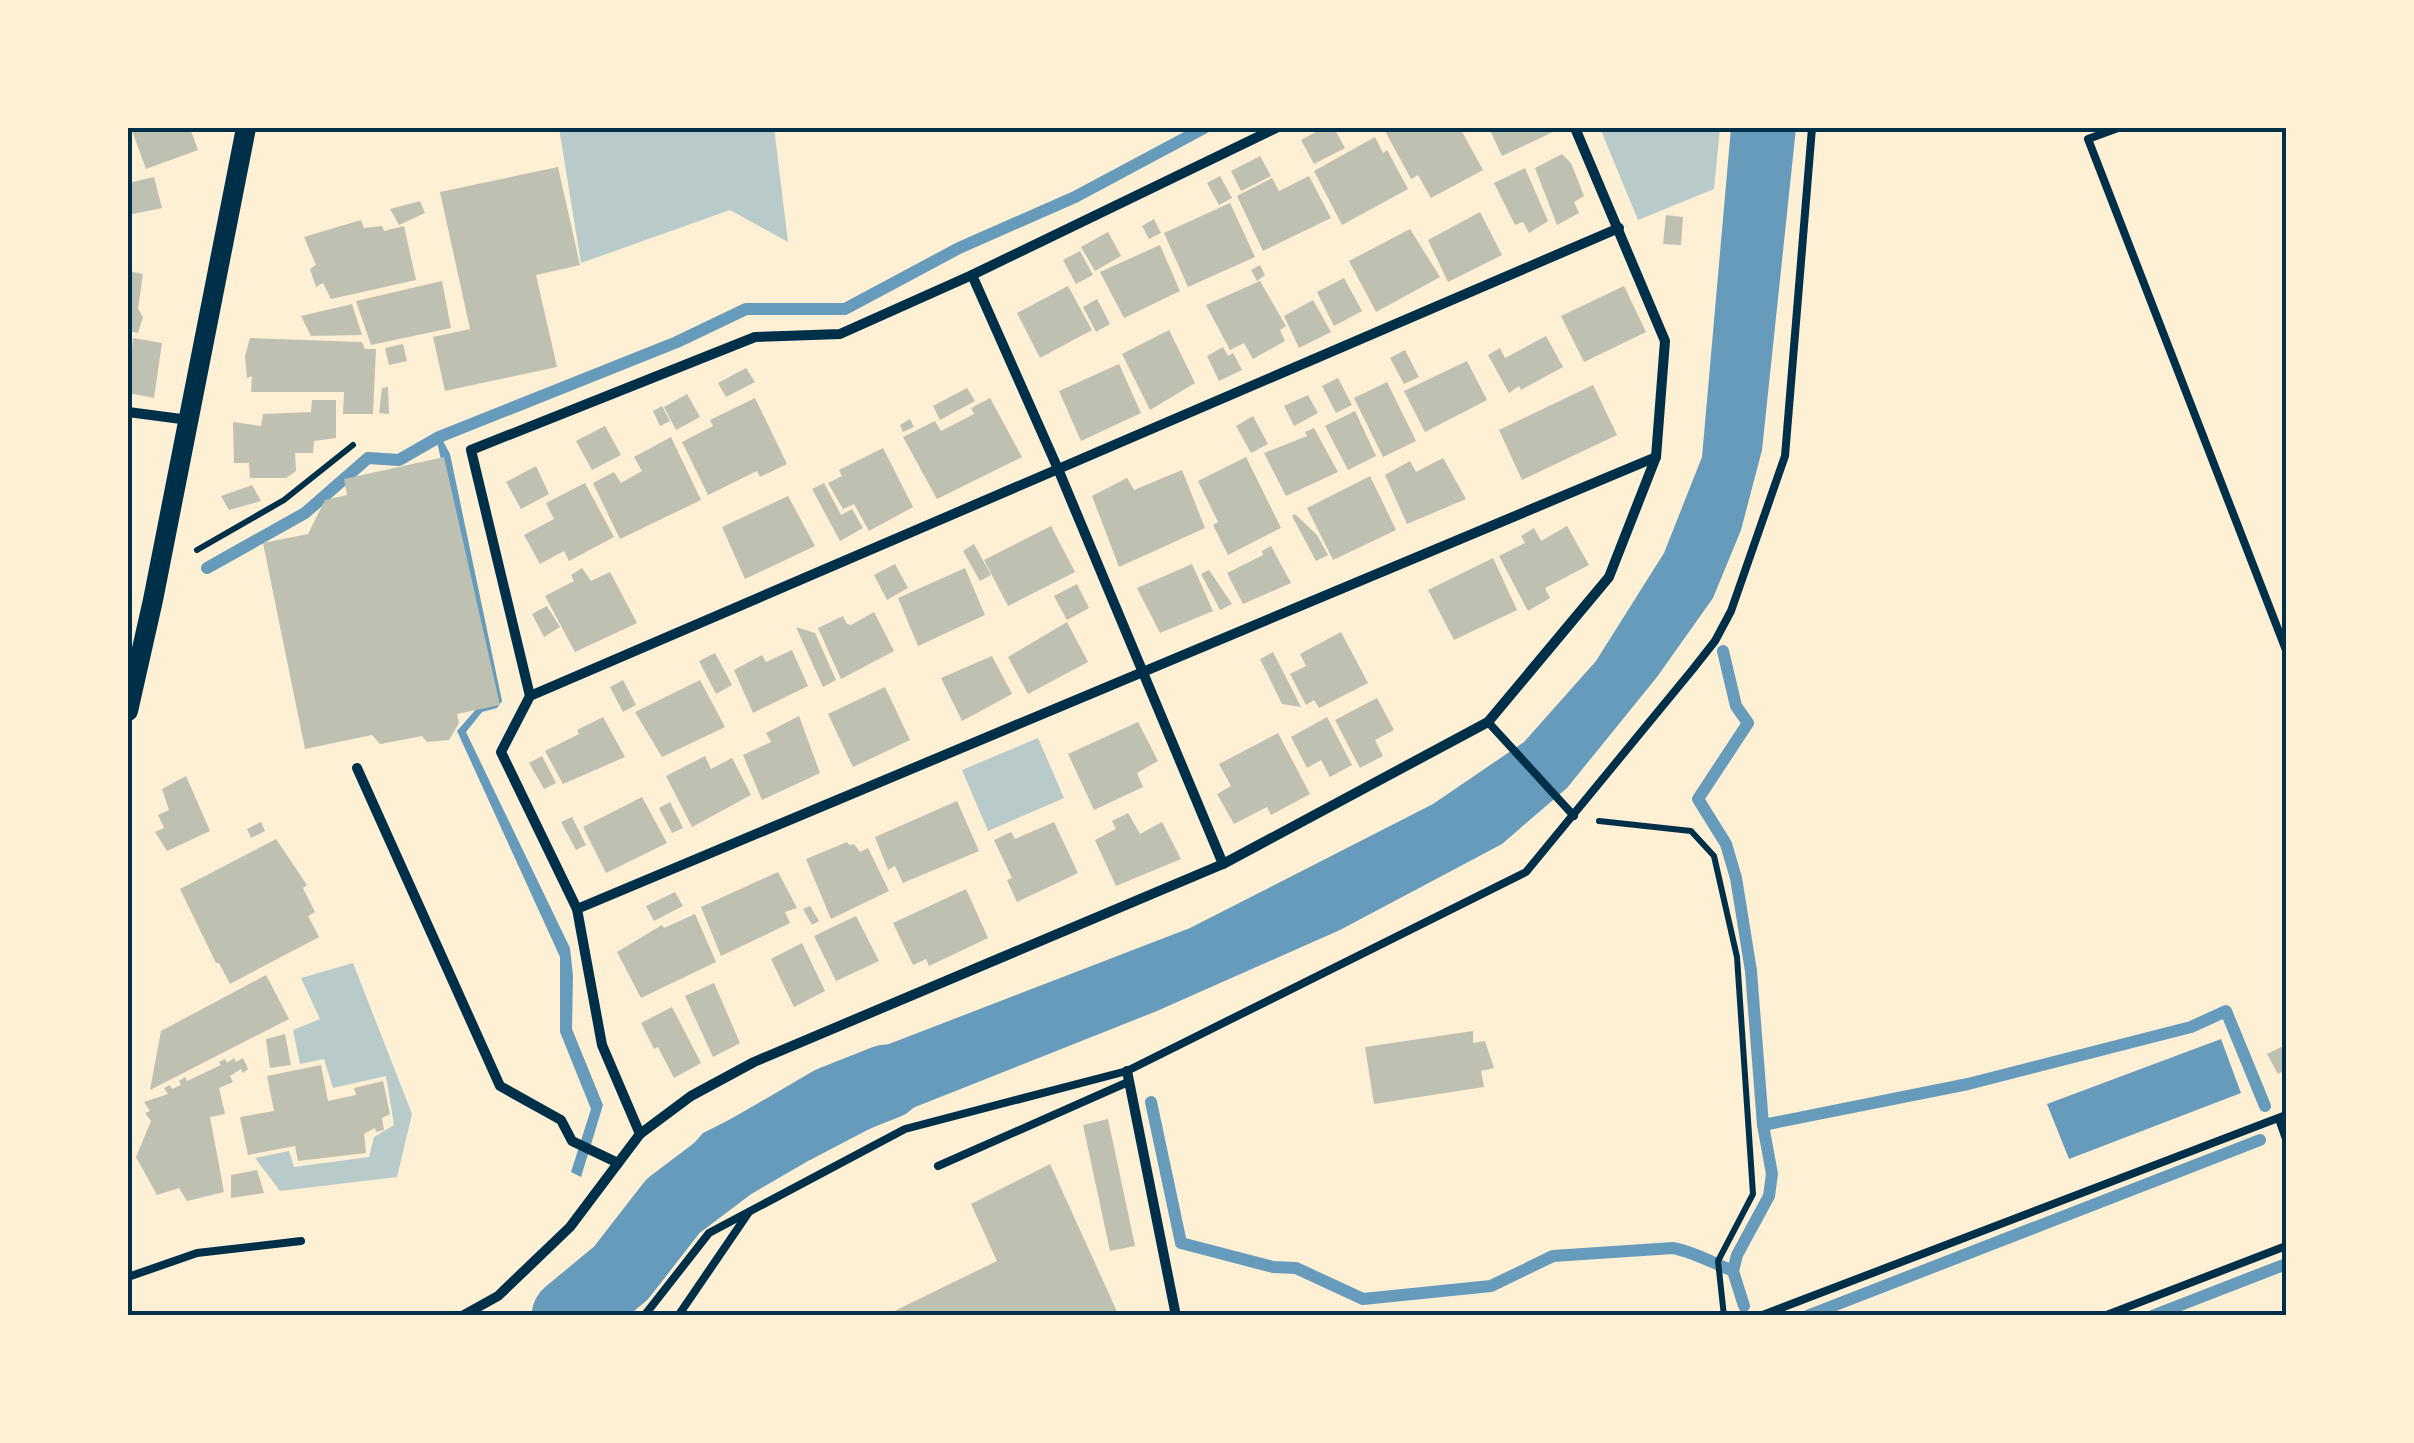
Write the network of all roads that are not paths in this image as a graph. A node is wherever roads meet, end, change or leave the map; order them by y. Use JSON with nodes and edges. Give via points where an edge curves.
{"nodes":[{"id":1,"x":246,"y":128,"type":"edge"},
{"id":2,"x":1276,"y":128,"type":"edge"},
{"id":3,"x":1575,"y":128,"type":"edge"},
{"id":4,"x":1812,"y":128,"type":"edge"},
{"id":5,"x":2118,"y":128,"type":"edge"},
{"id":6,"x":1619,"y":228,"type":"junction"},
{"id":7,"x":972,"y":275,"type":"junction"},
{"id":8,"x":128,"y":412,"type":"edge"},
{"id":9,"x":189,"y":420,"type":"junction"},
{"id":10,"x":1656,"y":457,"type":"junction"},
{"id":11,"x":1058,"y":468,"type":"junction"},
{"id":12,"x":2286,"y":650,"type":"edge"},
{"id":13,"x":1144,"y":671,"type":"junction"},
{"id":14,"x":530,"y":696,"type":"junction"},
{"id":15,"x":128,"y":711,"type":"edge"},
{"id":16,"x":1488,"y":722,"type":"junction"},
{"id":17,"x":357,"y":768,"type":"dead end"},
{"id":18,"x":1574,"y":816,"type":"junction"},
{"id":19,"x":1223,"y":864,"type":"junction"},
{"id":20,"x":577,"y":909,"type":"junction"},
{"id":21,"x":1128,"y":1077,"type":"junction"},
{"id":22,"x":2283,"y":1117,"type":"edge"},
{"id":23,"x":640,"y":1134,"type":"junction"},
{"id":24,"x":2286,"y":1138,"type":"edge"},
{"id":25,"x":618,"y":1162,"type":"junction"},
{"id":26,"x":938,"y":1166,"type":"dead end"},
{"id":27,"x":752,"y":1209,"type":"junction"},
{"id":28,"x":301,"y":1241,"type":"dead end"},
{"id":29,"x":2286,"y":1246,"type":"edge"},
{"id":30,"x":128,"y":1277,"type":"edge"},
{"id":31,"x":462,"y":1316,"type":"edge"},
{"id":32,"x":644,"y":1316,"type":"edge"},
{"id":33,"x":678,"y":1316,"type":"edge"},
{"id":34,"x":1176,"y":1316,"type":"edge"},
{"id":35,"x":1760,"y":1316,"type":"edge"},
{"id":36,"x":2104,"y":1316,"type":"edge"}],
"edges":[{"from":1,"to":9,"type":"main road"},
{"from":2,"to":7,"type":"street"},
{"from":3,"to":6,"type":"street"},
{"from":4,"to":18,"type":"lane","via":[[1785,456],[1761,530],[1714,641]]},
{"from":5,"to":12,"type":"lane","via":[[2088,140]]},
{"from":6,"to":10,"type":"street","via":[[1665,341]]},
{"from":6,"to":11,"type":"street"},
{"from":7,"to":11,"type":"street"},
{"from":7,"to":14,"type":"street","via":[[840,334],[755,337],[470,450]]},
{"from":8,"to":9,"type":"street"},
{"from":9,"to":15,"type":"main road"},
{"from":10,"to":13,"type":"street"},
{"from":10,"to":16,"type":"street","via":[[1608,577]]},
{"from":11,"to":13,"type":"street"},
{"from":11,"to":14,"type":"street"},
{"from":13,"to":19,"type":"street"},
{"from":13,"to":20,"type":"street"},
{"from":14,"to":20,"type":"street","via":[[501,752]]},
{"from":16,"to":18,"type":"lane"},
{"from":16,"to":19,"type":"street"},
{"from":17,"to":25,"type":"street","via":[[500,1086],[560,1120],[572,1141]]},
{"from":18,"to":21,"type":"lane","via":[[1526,872]]},
{"from":19,"to":23,"type":"street","via":[[754,1062]]},
{"from":20,"to":23,"type":"street","via":[[602,1045]]},
{"from":21,"to":26,"type":"lane"},
{"from":21,"to":27,"type":"lane","via":[[905,1130]]},
{"from":21,"to":34,"type":"street"},
{"from":22,"to":24,"type":"lane"},
{"from":22,"to":35,"type":"lane"},
{"from":23,"to":25,"type":"street"},
{"from":25,"to":31,"type":"street","via":[[570,1226],[498,1296]]},
{"from":27,"to":32,"type":"lane","via":[[709,1233]]},
{"from":27,"to":33,"type":"lane"},
{"from":28,"to":30,"type":"lane","via":[[197,1253]]},
{"from":29,"to":36,"type":"lane"}]}
